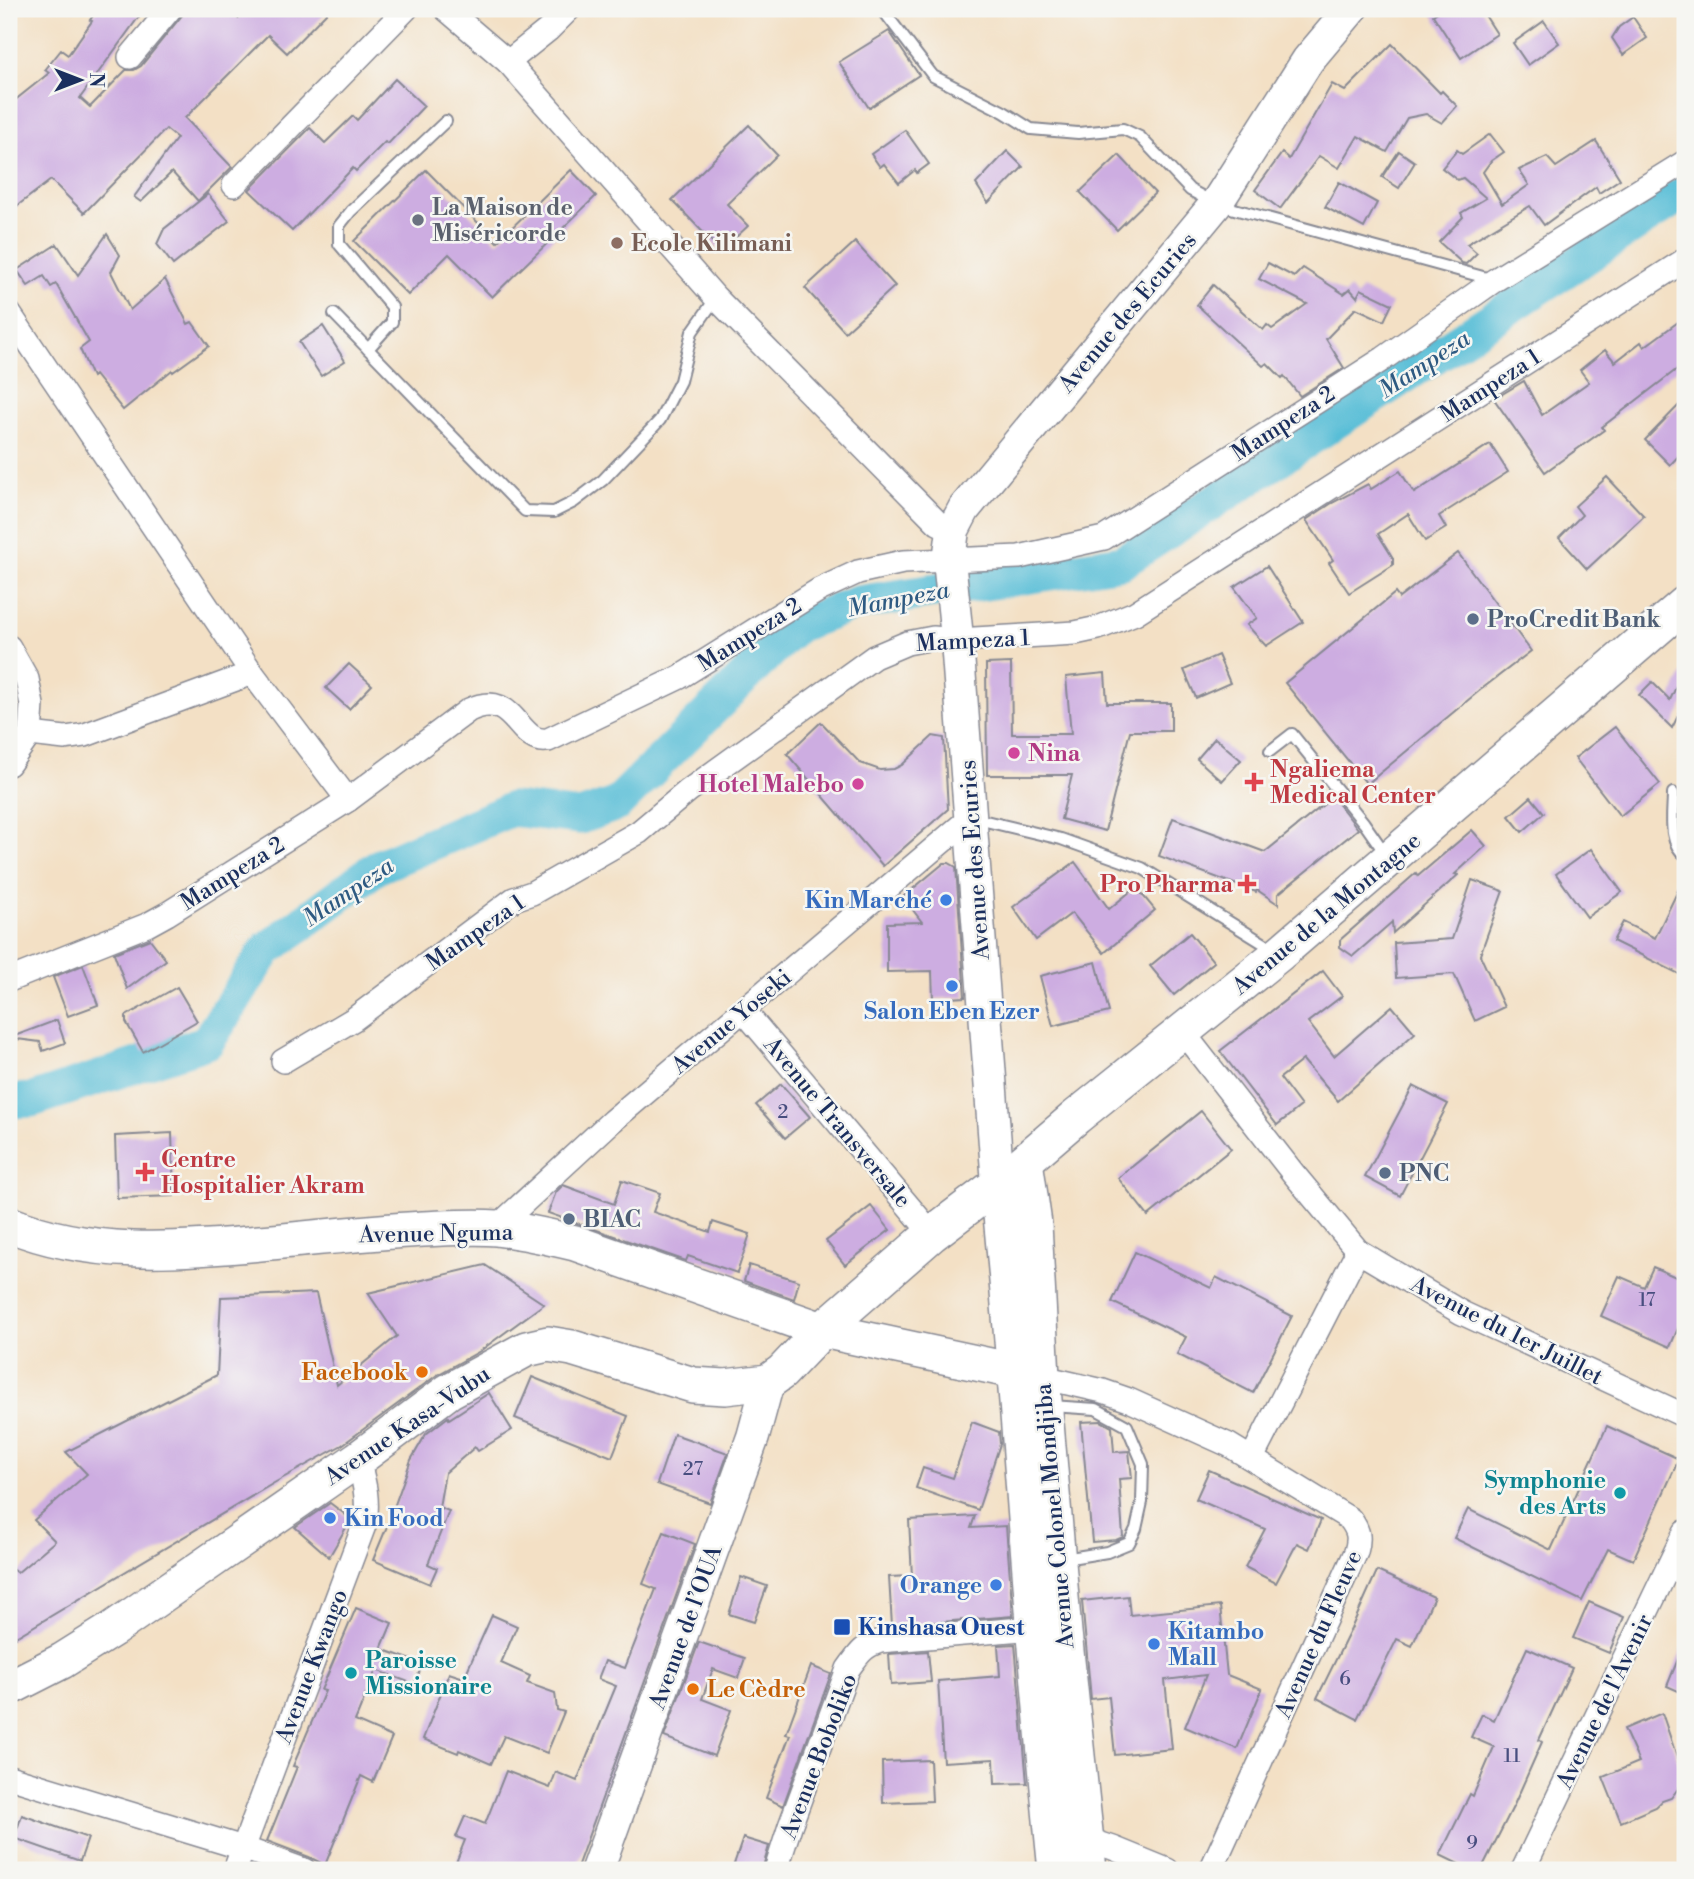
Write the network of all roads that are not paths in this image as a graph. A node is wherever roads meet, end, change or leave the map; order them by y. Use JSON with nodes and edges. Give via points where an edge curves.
{"nodes":[{"id":1,"x":170,"y":9,"type":"edge"},
{"id":2,"x":406,"y":9,"type":"edge"},
{"id":3,"x":446,"y":9,"type":"edge"},
{"id":4,"x":569,"y":9,"type":"edge"},
{"id":5,"x":882,"y":9,"type":"edge"},
{"id":6,"x":1351,"y":9,"type":"edge"},
{"id":7,"x":130,"y":57,"type":"dead end"},
{"id":8,"x":508,"y":62,"type":"junction"},
{"id":9,"x":446,"y":121,"type":"dead end"},
{"id":10,"x":1685,"y":162,"type":"edge"},
{"id":11,"x":234,"y":185,"type":"dead end"},
{"id":12,"x":1216,"y":204,"type":"junction"},
{"id":13,"x":1685,"y":260,"type":"edge"},
{"id":14,"x":1495,"y":280,"type":"junction"},
{"id":15,"x":716,"y":298,"type":"junction"},
{"id":16,"x":9,"y":313,"type":"edge"},
{"id":17,"x":334,"y":314,"type":"dead end"},
{"id":18,"x":369,"y":349,"type":"junction"},
{"id":19,"x":951,"y":556,"type":"junction"},
{"id":20,"x":1681,"y":613,"type":"edge"},
{"id":21,"x":956,"y":634,"type":"junction"},
{"id":22,"x":9,"y":647,"type":"edge"},
{"id":23,"x":252,"y":673,"type":"junction"},
{"id":24,"x":30,"y":734,"type":"junction"},
{"id":25,"x":1270,"y":751,"type":"dead end"},
{"id":26,"x":9,"y":764,"type":"edge"},
{"id":27,"x":1673,"y":793,"type":"dead end"},
{"id":28,"x":348,"y":800,"type":"junction"},
{"id":29,"x":971,"y":818,"type":"junction"},
{"id":30,"x":1685,"y":855,"type":"edge"},
{"id":31,"x":1390,"y":860,"type":"junction"},
{"id":32,"x":1280,"y":953,"type":"junction"},
{"id":33,"x":9,"y":980,"type":"edge"},
{"id":34,"x":744,"y":1011,"type":"junction"},
{"id":35,"x":1182,"y":1031,"type":"junction"},
{"id":36,"x":283,"y":1061,"type":"dead end"},
{"id":37,"x":990,"y":1080,"type":"junction"},
{"id":38,"x":1026,"y":1161,"type":"junction"},
{"id":39,"x":998,"y":1184,"type":"junction"},
{"id":40,"x":9,"y":1224,"type":"edge"},
{"id":41,"x":496,"y":1228,"type":"junction"},
{"id":42,"x":932,"y":1234,"type":"junction"},
{"id":43,"x":1358,"y":1251,"type":"junction"},
{"id":44,"x":822,"y":1330,"type":"junction"},
{"id":45,"x":768,"y":1382,"type":"junction"},
{"id":46,"x":1034,"y":1385,"type":"junction"},
{"id":47,"x":1685,"y":1416,"type":"edge"},
{"id":48,"x":1252,"y":1458,"type":"junction"},
{"id":49,"x":358,"y":1459,"type":"junction"},
{"id":50,"x":1685,"y":1533,"type":"edge"},
{"id":51,"x":1057,"y":1560,"type":"junction"},
{"id":52,"x":1033,"y":1628,"type":"junction"},
{"id":53,"x":9,"y":1688,"type":"edge"},
{"id":54,"x":9,"y":1777,"type":"edge"},
{"id":55,"x":243,"y":1848,"type":"junction"},
{"id":56,"x":1071,"y":1856,"type":"edge"},
{"id":57,"x":235,"y":1870,"type":"edge"},
{"id":58,"x":304,"y":1870,"type":"edge"},
{"id":59,"x":597,"y":1870,"type":"edge"},
{"id":60,"x":776,"y":1870,"type":"edge"},
{"id":61,"x":1167,"y":1870,"type":"edge"},
{"id":62,"x":1211,"y":1870,"type":"edge"},
{"id":63,"x":1523,"y":1870,"type":"edge"}],
"edges":[{"from":1,"to":7,"type":"street"},
{"from":2,"to":11,"type":"street"},
{"from":3,"to":8,"type":"street"},
{"from":4,"to":8,"type":"street"},
{"from":5,"to":12,"type":"lane","via":[[933,76],[1031,129],[1078,133],[1124,129],[1140,137],[1190,190]]},
{"from":6,"to":12,"type":"street","name":"Avenue des Ecuries","via":[[1308,60]]},
{"from":8,"to":15,"type":"street"},
{"from":9,"to":18,"type":"lane","via":[[339,226],[339,244],[391,307],[392,322]]},
{"from":10,"to":14,"type":"street","name":"Mampeza 2"},
{"from":12,"to":14,"type":"lane"},
{"from":12,"to":19,"type":"street","name":"Avenue des Ecuries","via":[[964,509]]},
{"from":13,"to":21,"type":"street","name":"Mampeza 1","via":[[1135,613],[1075,634]]},
{"from":14,"to":19,"type":"street","name":"Mampeza 2","via":[[1383,359],[1104,538],[1018,557]]},
{"from":15,"to":18,"type":"lane","via":[[692,332],[680,381],[660,419],[603,480],[554,512],[525,511]]},
{"from":15,"to":19,"type":"street","via":[[938,523]]},
{"from":16,"to":23,"type":"street"},
{"from":17,"to":18,"type":"lane"},
{"from":19,"to":21,"type":"street","name":"Avenue des Ecuries"},
{"from":19,"to":28,"type":"street","name":"Mampeza 2","via":[[858,572],[818,590],[680,677],[554,739],[541,741],[500,706],[482,704]]},
{"from":20,"to":31,"type":"main road","name":"Avenue de la Montagne"},
{"from":21,"to":29,"type":"street","name":"Avenue des Ecuries"},
{"from":21,"to":36,"type":"street","name":"Mampeza 1","via":[[907,643],[874,657],[688,791],[639,832],[514,899],[354,1019]]},
{"from":22,"to":24,"type":"street","via":[[27,679],[32,705]]},
{"from":23,"to":24,"type":"street","via":[[85,734]]},
{"from":23,"to":28,"type":"street"},
{"from":24,"to":26,"type":"street"},
{"from":25,"to":31,"type":"lane","via":[[1292,734]]},
{"from":27,"to":30,"type":"lane","via":[[1672,835]]},
{"from":28,"to":33,"type":"street","name":"Mampeza 2","via":[[147,925]]},
{"from":29,"to":32,"type":"lane","via":[[1074,843],[1142,868]]},
{"from":29,"to":34,"type":"street","name":"Avenue Yoseki"},
{"from":29,"to":37,"type":"street","name":"Avenue des Ecuries"},
{"from":31,"to":32,"type":"main road","name":"Avenue de la Montagne"},
{"from":32,"to":35,"type":"main road","name":"Avenue de la Montagne"},
{"from":34,"to":41,"type":"street","name":"Avenue Yoseki","via":[[612,1121]]},
{"from":34,"to":42,"type":"street","name":"Avenue Transversale"},
{"from":35,"to":38,"type":"main road","name":"Avenue de la Montagne"},
{"from":35,"to":43,"type":"street","name":"Avenue du 1er Juillet"},
{"from":37,"to":38,"type":"street","name":"Avenue des Ecuries"},
{"from":37,"to":39,"type":"street","name":"Avenue des Ecuries"},
{"from":38,"to":39,"type":"main road"},
{"from":38,"to":46,"type":"main road","name":"Avenue Colonel Mondjiba","via":[[1036,1245]]},
{"from":39,"to":42,"type":"main road"},
{"from":39,"to":46,"type":"main road","name":"Avenue Colonel Mondjiba"},
{"from":40,"to":41,"type":"main road","name":"Avenue Nguma","via":[[29,1233],[109,1249],[212,1247],[385,1231]]},
{"from":41,"to":44,"type":"main road","name":"Avenue Nguma","via":[[575,1243]]},
{"from":42,"to":44,"type":"main road"},
{"from":43,"to":47,"type":"street","name":"Avenue du 1er Juillet","via":[[1462,1313]]},
{"from":43,"to":48,"type":"street"},
{"from":44,"to":45,"type":"main road"},
{"from":44,"to":46,"type":"main road","name":"Avenue Nguma"},
{"from":45,"to":49,"type":"main road","name":"Avenue Kasa-Vubu","via":[[693,1385],[572,1348],[548,1345],[526,1349],[449,1391]]},
{"from":45,"to":59,"type":"street","name":"Avenue de l’OUA","via":[[753,1437]]},
{"from":46,"to":48,"type":"street","name":"Avenue du Fleuve","via":[[1103,1391]]},
{"from":46,"to":51,"type":"main road","name":"Avenue Colonel Mondjiba"},
{"from":46,"to":51,"type":"lane","via":[[1127,1426],[1143,1464],[1142,1502],[1129,1543],[1107,1552]]},
{"from":46,"to":52,"type":"main road","name":"Avenue Colonel Mondjiba"},
{"from":48,"to":62,"type":"street","name":"Avenue du Fleuve","via":[[1350,1519],[1359,1540]]},
{"from":49,"to":53,"type":"main road","name":"Avenue Kasa-Vubu","via":[[113,1629]]},
{"from":49,"to":55,"type":"street","name":"Avenue Kwango","via":[[367,1493],[365,1523]]},
{"from":50,"to":63,"type":"street","name":"Avenue de l'Avenir"},
{"from":51,"to":56,"type":"main road","name":"Avenue Colonel Mondjiba"},
{"from":52,"to":56,"type":"main road","name":"Avenue Colonel Mondjiba"},
{"from":52,"to":60,"type":"street","name":"Avenue Boboliko","via":[[867,1645],[848,1669]]},
{"from":54,"to":55,"type":"street"},
{"from":55,"to":57,"type":"street","name":"Avenue Kwango"},
{"from":55,"to":58,"type":"street"},
{"from":56,"to":61,"type":"street","via":[[1113,1848]]}]}
